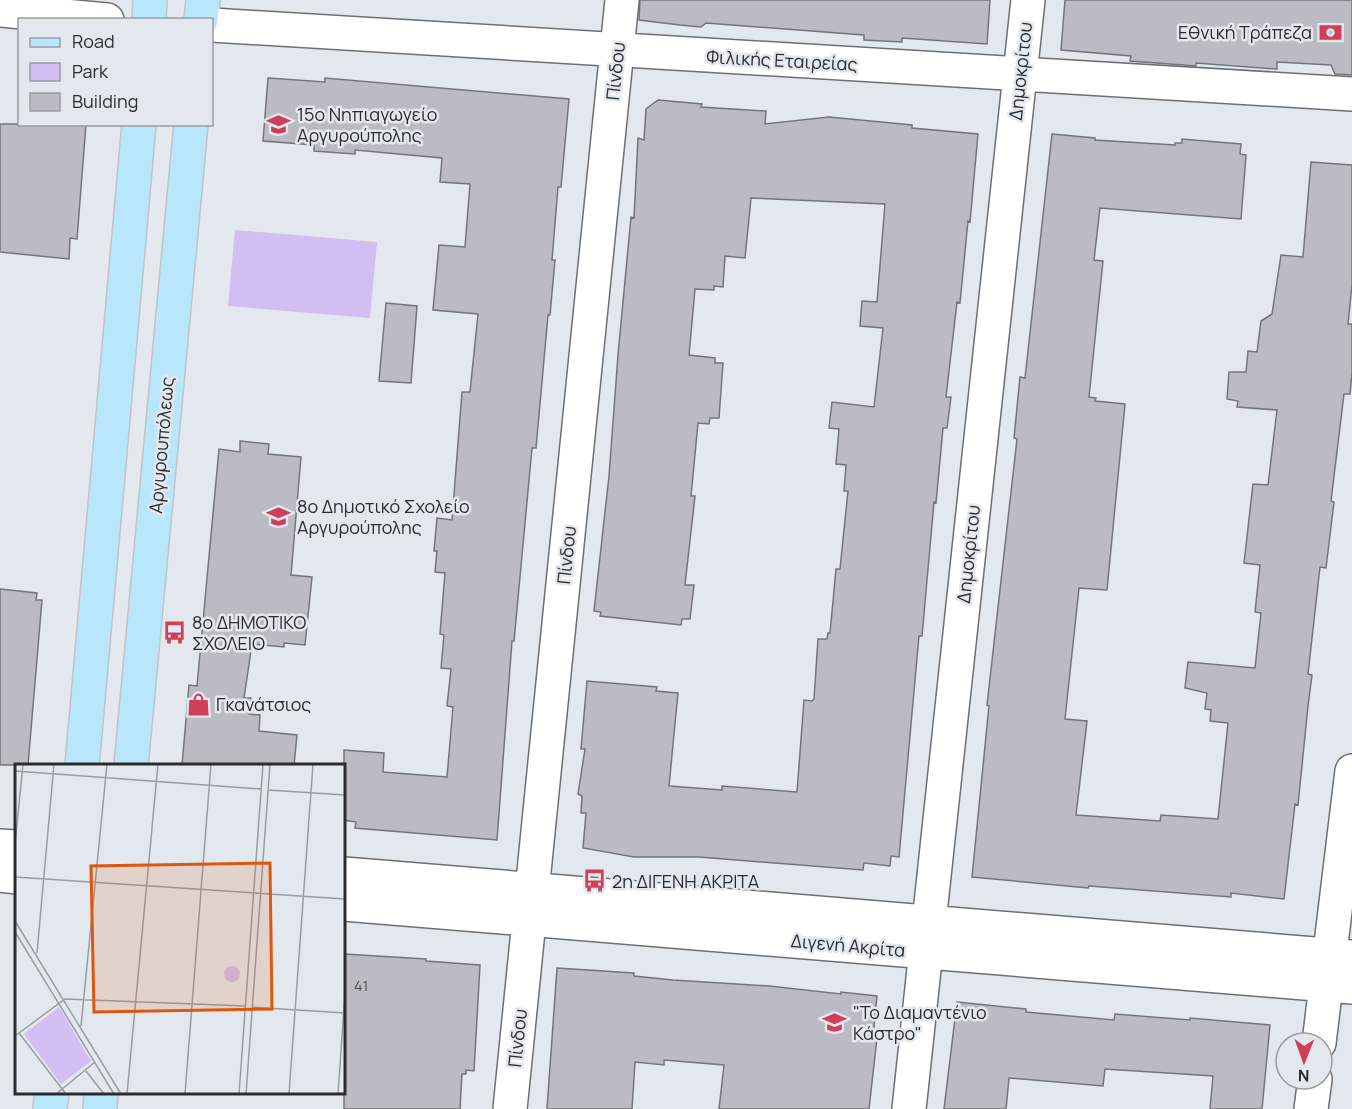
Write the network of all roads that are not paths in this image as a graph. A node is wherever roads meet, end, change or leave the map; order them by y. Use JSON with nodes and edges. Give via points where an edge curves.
{"nodes":[{"id":1,"x":150,"y":0,"type":"edge"},
{"id":2,"x":203,"y":0,"type":"edge"},
{"id":3,"x":622,"y":0,"type":"edge"},
{"id":4,"x":1028,"y":0,"type":"edge"},
{"id":5,"x":0,"y":10,"type":"edge"},
{"id":6,"x":86,"y":18,"type":"edge"},
{"id":7,"x":149,"y":18,"type":"edge"},
{"id":8,"x":201,"y":18,"type":"edge"},
{"id":9,"x":213,"y":25,"type":"edge"},
{"id":10,"x":617,"y":50,"type":"junction"},
{"id":11,"x":1020,"y":74,"type":"junction"},
{"id":12,"x":1352,"y":94,"type":"edge"},
{"id":13,"x":139,"y":126,"type":"edge"},
{"id":14,"x":191,"y":126,"type":"edge"},
{"id":15,"x":82,"y":764,"type":"edge"},
{"id":16,"x":131,"y":764,"type":"edge"},
{"id":17,"x":1352,"y":771,"type":"edge"},
{"id":18,"x":0,"y":846,"type":"edge"},
{"id":19,"x":15,"y":847,"type":"edge"},
{"id":20,"x":345,"y":874,"type":"edge"},
{"id":21,"x":0,"y":875,"type":"edge"},
{"id":22,"x":15,"y":877,"type":"edge"},
{"id":23,"x":345,"y":904,"type":"edge"},
{"id":24,"x":531,"y":904,"type":"junction"},
{"id":25,"x":926,"y":937,"type":"junction"},
{"id":26,"x":1340,"y":971,"type":"edge"},
{"id":27,"x":1322,"y":1031,"type":"edge"},
{"id":28,"x":1313,"y":1091,"type":"edge"},
{"id":29,"x":52,"y":1094,"type":"edge"},
{"id":30,"x":101,"y":1094,"type":"edge"},
{"id":31,"x":50,"y":1109,"type":"edge"},
{"id":32,"x":100,"y":1109,"type":"edge"},
{"id":33,"x":510,"y":1109,"type":"edge"},
{"id":34,"x":909,"y":1109,"type":"edge"},
{"id":35,"x":1311,"y":1109,"type":"edge"}],
"edges":[{"from":1,"to":7,"type":"main road"},
{"from":2,"to":8,"type":"main road"},
{"from":3,"to":10,"type":"street","name":"Πίνδου"},
{"from":4,"to":11,"type":"street","name":"Δημοκρίτου"},
{"from":5,"to":6,"type":"street"},
{"from":9,"to":10,"type":"street","name":"Φιλικής Εταιρείας"},
{"from":10,"to":11,"type":"street","name":"Φιλικής Εταιρείας"},
{"from":10,"to":24,"type":"street","name":"Πίνδου"},
{"from":11,"to":12,"type":"street","name":"Φιλικής Εταιρείας"},
{"from":11,"to":25,"type":"street","name":"Δημοκρίτου"},
{"from":13,"to":15,"type":"main road"},
{"from":14,"to":16,"type":"main road","name":"Αργυρουπόλεως"},
{"from":17,"to":26,"type":"street"},
{"from":18,"to":19,"type":"street"},
{"from":20,"to":24,"type":"street","name":"Διγενή Ακρίτα"},
{"from":21,"to":22,"type":"street"},
{"from":23,"to":24,"type":"street","name":"Διγενή Ακρίτα"},
{"from":24,"to":25,"type":"street","name":"Διγενή Ακρίτα"},
{"from":24,"to":33,"type":"street","name":"Πίνδου"},
{"from":25,"to":26,"type":"street","name":"Διγενή Ακρίτα"},
{"from":25,"to":34,"type":"street","name":"Δημοκρίτου"},
{"from":26,"to":27,"type":"street"},
{"from":28,"to":35,"type":"street"},
{"from":29,"to":31,"type":"main road"},
{"from":30,"to":32,"type":"main road"}]}
